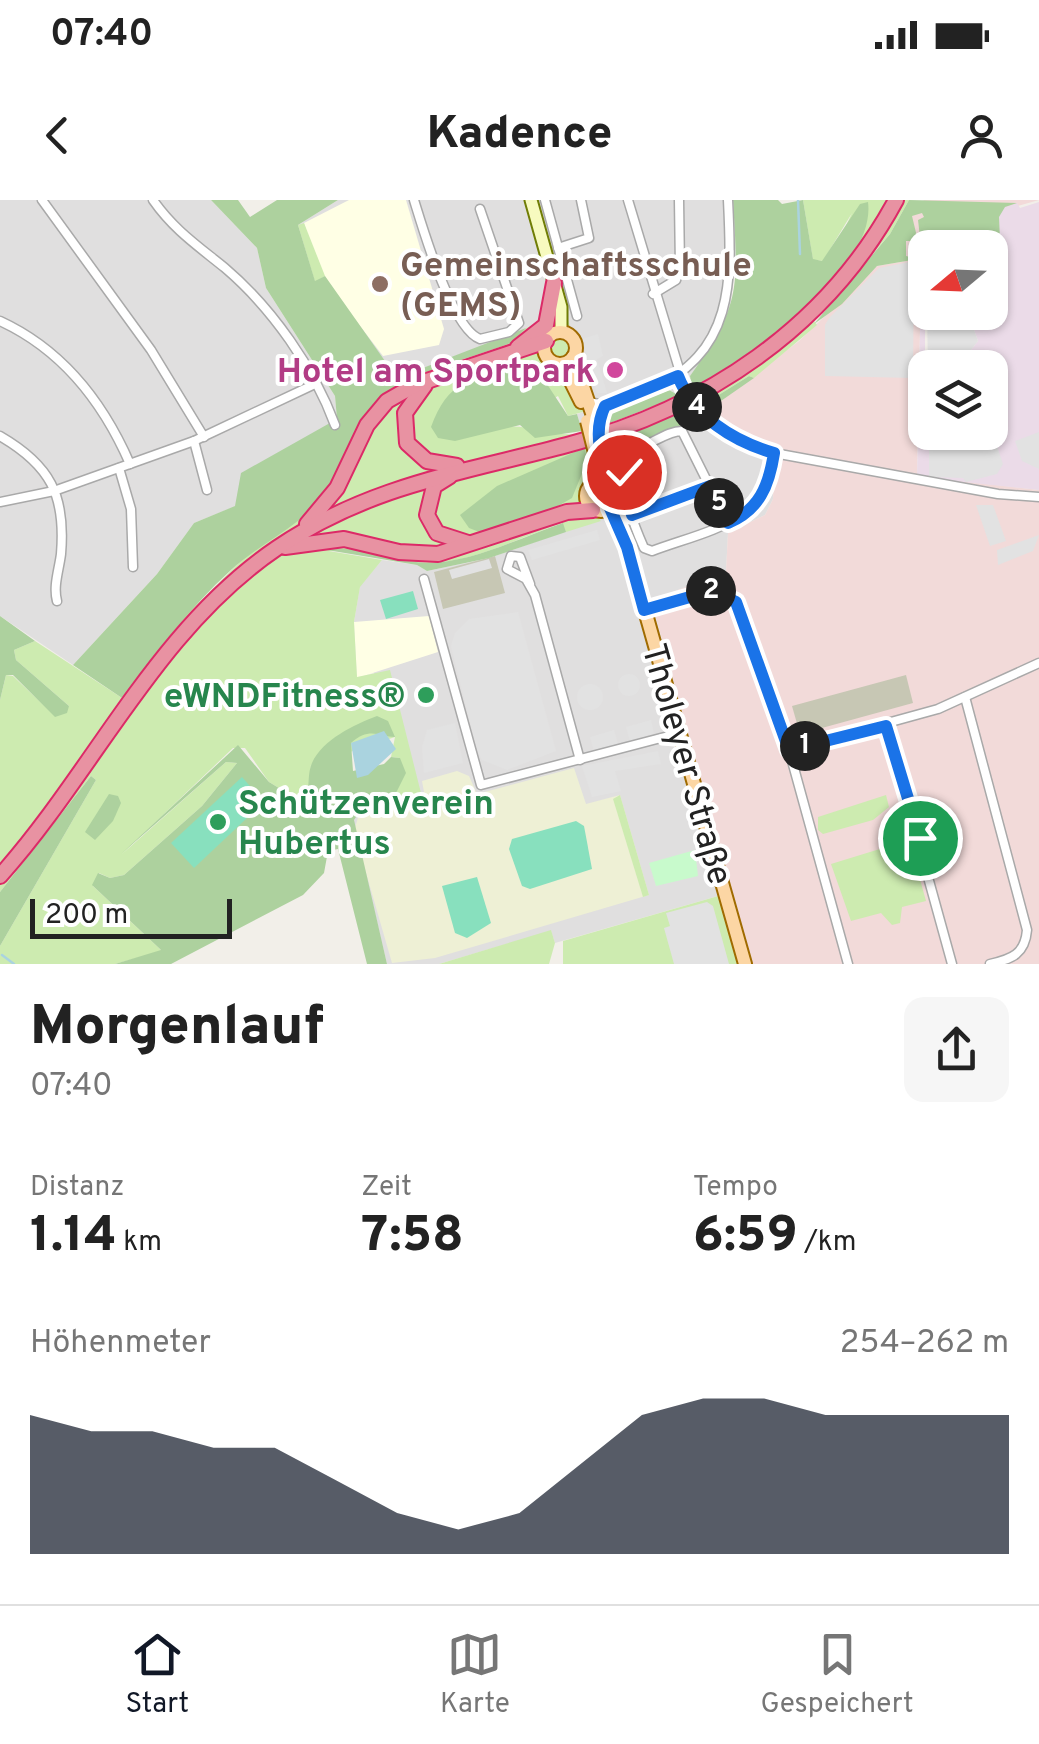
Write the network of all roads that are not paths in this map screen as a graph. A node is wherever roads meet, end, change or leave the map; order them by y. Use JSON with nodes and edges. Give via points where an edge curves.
{"nodes":[{"id":1,"x":42,"y":200,"type":"edge"},
{"id":2,"x":153,"y":200,"type":"edge"},
{"id":3,"x":414,"y":200,"type":"edge"},
{"id":4,"x":532,"y":200,"type":"edge"},
{"id":5,"x":545,"y":200,"type":"edge"},
{"id":6,"x":582,"y":200,"type":"edge"},
{"id":7,"x":628,"y":200,"type":"edge"},
{"id":8,"x":679,"y":200,"type":"edge"},
{"id":9,"x":728,"y":200,"type":"edge"},
{"id":10,"x":896,"y":200,"type":"edge"},
{"id":11,"x":480,"y":209,"type":"dead end"},
{"id":12,"x":558,"y":248,"type":"junction"},
{"id":13,"x":554,"y":283,"type":"junction"},
{"id":14,"x":653,"y":294,"type":"junction"},
{"id":15,"x":577,"y":316,"type":"dead end"},
{"id":16,"x":0,"y":321,"type":"edge"},
{"id":17,"x":562,"y":332,"type":"junction"},
{"id":18,"x":546,"y":346,"type":"junction"},
{"id":19,"x":507,"y":354,"type":"junction"},
{"id":20,"x":567,"y":361,"type":"junction"},
{"id":21,"x":678,"y":376,"type":"junction"},
{"id":22,"x":430,"y":380,"type":"junction"},
{"id":23,"x":315,"y":384,"type":"junction"},
{"id":24,"x":590,"y":402,"type":"junction"},
{"id":25,"x":605,"y":406,"type":"junction"},
{"id":26,"x":592,"y":422,"type":"junction"},
{"id":27,"x":335,"y":425,"type":"dead end"},
{"id":28,"x":0,"y":436,"type":"edge"},
{"id":29,"x":204,"y":438,"type":"junction"},
{"id":30,"x":194,"y":442,"type":"junction"},
{"id":31,"x":774,"y":453,"type":"junction"},
{"id":32,"x":130,"y":464,"type":"junction"},
{"id":33,"x":470,"y":466,"type":"junction"},
{"id":34,"x":119,"y":468,"type":"junction"},
{"id":35,"x":601,"y":482,"type":"junction"},
{"id":36,"x":710,"y":486,"type":"junction"},
{"id":37,"x":54,"y":490,"type":"junction"},
{"id":38,"x":207,"y":490,"type":"dead end"},
{"id":39,"x":1039,"y":497,"type":"edge"},
{"id":40,"x":0,"y":502,"type":"edge"},
{"id":41,"x":589,"y":503,"type":"junction"},
{"id":42,"x":610,"y":508,"type":"junction"},
{"id":43,"x":632,"y":515,"type":"junction"},
{"id":44,"x":728,"y":523,"type":"junction"},
{"id":45,"x":300,"y":533,"type":"junction"},
{"id":46,"x":469,"y":543,"type":"junction"},
{"id":47,"x":274,"y":549,"type":"junction"},
{"id":48,"x":134,"y":567,"type":"dead end"},
{"id":49,"x":424,"y":580,"type":"dead end"},
{"id":50,"x":530,"y":584,"type":"dead end"},
{"id":51,"x":57,"y":601,"type":"dead end"},
{"id":52,"x":644,"y":610,"type":"junction"},
{"id":53,"x":1039,"y":663,"type":"edge"},
{"id":54,"x":965,"y":697,"type":"junction"},
{"id":55,"x":886,"y":726,"type":"junction"},
{"id":56,"x":680,"y":733,"type":"junction"},
{"id":57,"x":789,"y":750,"type":"junction"},
{"id":58,"x":580,"y":760,"type":"junction"},
{"id":59,"x":0,"y":876,"type":"edge"},
{"id":60,"x":744,"y":964,"type":"edge"},
{"id":61,"x":848,"y":964,"type":"edge"},
{"id":62,"x":952,"y":964,"type":"edge"},
{"id":63,"x":990,"y":964,"type":"edge"}],
"edges":[{"from":1,"to":29,"type":"street","via":[[151,350]]},
{"from":2,"to":23,"type":"street","via":[[177,231],[268,313]]},
{"from":3,"to":11,"type":"street","via":[[446,290],[468,333],[480,339],[519,323]]},
{"from":4,"to":13,"type":"main road"},
{"from":5,"to":12,"type":"street"},
{"from":6,"to":12,"type":"street","via":[[589,238]]},
{"from":7,"to":14,"type":"street"},
{"from":8,"to":14,"type":"street","via":[[680,268],[676,280]]},
{"from":9,"to":21,"type":"street","via":[[727,299],[700,356]]},
{"from":10,"to":33,"type":"highway","via":[[822,302],[722,383],[623,429]]},
{"from":12,"to":15,"type":"street"},
{"from":13,"to":17,"type":"main road"},
{"from":13,"to":19,"type":"highway","via":[[546,325]]},
{"from":14,"to":21,"type":"street"},
{"from":16,"to":32,"type":"street","via":[[37,342],[80,381]]},
{"from":17,"to":18,"type":"main road"},
{"from":17,"to":20,"type":"main road","via":[[576,344]]},
{"from":18,"to":19,"type":"highway"},
{"from":18,"to":20,"type":"main road","via":[[551,361]]},
{"from":19,"to":22,"type":"highway"},
{"from":20,"to":24,"type":"main road"},
{"from":20,"to":26,"type":"main road"},
{"from":21,"to":25,"type":"street"},
{"from":21,"to":31,"type":"street","bridge":true,"via":[[701,411],[730,435]]},
{"from":22,"to":33,"type":"highway","via":[[405,413],[407,443],[427,461]]},
{"from":22,"to":45,"type":"highway","via":[[376,412],[337,488]]},
{"from":23,"to":27,"type":"street"},
{"from":23,"to":29,"type":"street"},
{"from":24,"to":25,"type":"street"},
{"from":24,"to":26,"type":"main road"},
{"from":25,"to":26,"type":"street"},
{"from":26,"to":35,"type":"main road","bridge":true},
{"from":28,"to":37,"type":"street","via":[[41,464]]},
{"from":29,"to":30,"type":"street"},
{"from":30,"to":32,"type":"street"},
{"from":30,"to":38,"type":"street"},
{"from":31,"to":39,"type":"street"},
{"from":31,"to":44,"type":"street","via":[[767,487],[750,512]]},
{"from":32,"to":34,"type":"street"},
{"from":33,"to":45,"type":"highway","via":[[394,488]]},
{"from":33,"to":46,"type":"highway","via":[[434,486],[426,506],[437,532]]},
{"from":34,"to":37,"type":"street"},
{"from":34,"to":48,"type":"street","via":[[132,520]]},
{"from":35,"to":41,"type":"main road"},
{"from":35,"to":42,"type":"main road","name":"Tholeyer Straße","via":[[616,495]]},
{"from":36,"to":43,"type":"street"},
{"from":36,"to":43,"type":"street","via":[[688,436],[678,430],[640,447],[627,462],[623,482]]},
{"from":36,"to":44,"type":"street"},
{"from":37,"to":40,"type":"street"},
{"from":37,"to":51,"type":"street","via":[[60,523]]},
{"from":41,"to":42,"type":"main road"},
{"from":41,"to":46,"type":"highway"},
{"from":42,"to":52,"type":"main road","name":"Tholeyer Straße"},
{"from":43,"to":44,"type":"street","via":[[648,551]]},
{"from":45,"to":47,"type":"highway"},
{"from":46,"to":47,"type":"highway","via":[[438,554],[344,539]]},
{"from":47,"to":59,"type":"highway","via":[[207,606]]},
{"from":49,"to":58,"type":"street","via":[[477,781],[491,785]]},
{"from":50,"to":58,"type":"street"},
{"from":52,"to":56,"type":"main road","name":"Tholeyer Straße"},
{"from":52,"to":57,"type":"street","via":[[711,591],[736,602]]},
{"from":53,"to":54,"type":"street"},
{"from":54,"to":55,"type":"street"},
{"from":54,"to":63,"type":"street","via":[[1027,930],[1019,953]]},
{"from":55,"to":57,"type":"street"},
{"from":55,"to":62,"type":"street"},
{"from":56,"to":58,"type":"street"},
{"from":56,"to":60,"type":"main road","name":"Tholeyer Straße"},
{"from":57,"to":61,"type":"street"}]}
